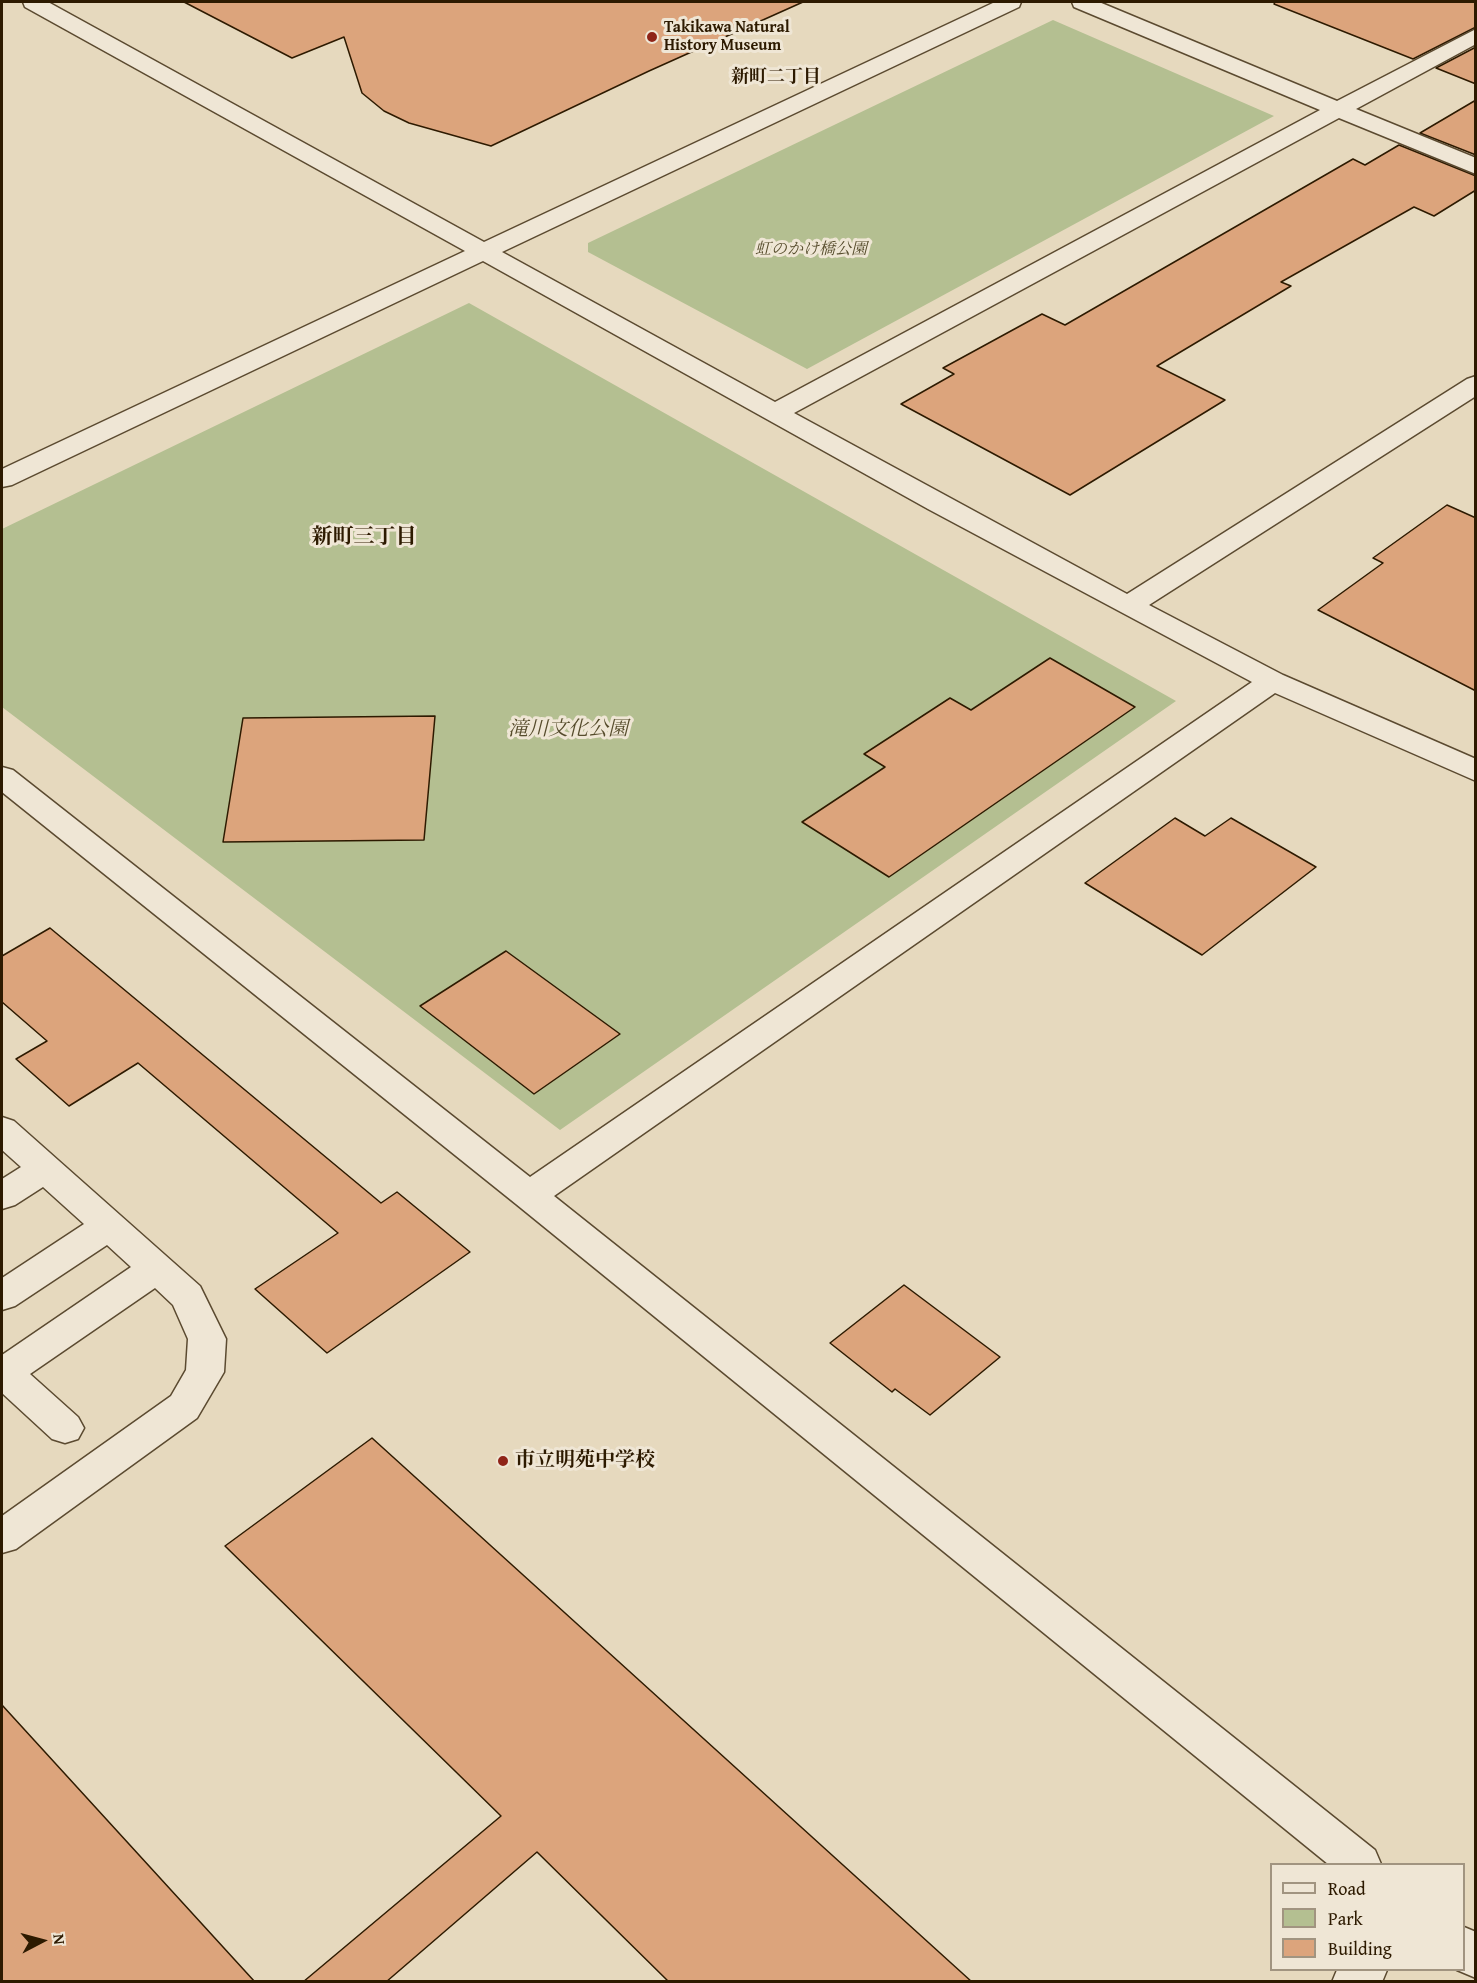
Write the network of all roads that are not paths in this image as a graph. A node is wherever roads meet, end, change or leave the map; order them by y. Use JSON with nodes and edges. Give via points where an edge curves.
{"nodes":[{"id":1,"x":33,"y":2,"type":"edge"},
{"id":2,"x":1011,"y":2,"type":"edge"},
{"id":3,"x":1082,"y":2,"type":"edge"},
{"id":4,"x":1476,"y":35,"type":"edge"},
{"id":5,"x":1339,"y":109,"type":"junction"},
{"id":6,"x":1476,"y":167,"type":"edge"},
{"id":7,"x":483,"y":250,"type":"junction"},
{"id":8,"x":1476,"y":384,"type":"edge"},
{"id":9,"x":774,"y":413,"type":"junction"},
{"id":10,"x":2,"y":478,"type":"edge"},
{"id":11,"x":1128,"y":606,"type":"junction"},
{"id":12,"x":1273,"y":681,"type":"junction"},
{"id":13,"x":1476,"y":771,"type":"edge"},
{"id":14,"x":2,"y":777,"type":"edge"},
{"id":15,"x":2,"y":1130,"type":"edge"},
{"id":16,"x":45,"y":1169,"type":"junction"},
{"id":17,"x":529,"y":1195,"type":"junction"},
{"id":18,"x":2,"y":1196,"type":"edge"},
{"id":19,"x":109,"y":1226,"type":"junction"},
{"id":20,"x":156,"y":1269,"type":"junction"},
{"id":21,"x":2,"y":1296,"type":"edge"},
{"id":22,"x":3,"y":1374,"type":"edge"},
{"id":23,"x":65,"y":1428,"type":"dead end"},
{"id":24,"x":2,"y":1537,"type":"edge"},
{"id":25,"x":1359,"y":1863,"type":"edge"}],
"edges":[{"from":1,"to":7,"type":"street"},
{"from":2,"to":7,"type":"street"},
{"from":3,"to":5,"type":"street"},
{"from":4,"to":5,"type":"street"},
{"from":5,"to":6,"type":"street"},
{"from":5,"to":9,"type":"street"},
{"from":7,"to":9,"type":"street"},
{"from":7,"to":10,"type":"street"},
{"from":8,"to":11,"type":"street"},
{"from":9,"to":11,"type":"street"},
{"from":11,"to":12,"type":"street"},
{"from":12,"to":13,"type":"street"},
{"from":12,"to":17,"type":"street"},
{"from":14,"to":17,"type":"street"},
{"from":15,"to":16,"type":"street"},
{"from":16,"to":18,"type":"street"},
{"from":16,"to":19,"type":"street"},
{"from":17,"to":25,"type":"street"},
{"from":19,"to":20,"type":"street"},
{"from":19,"to":21,"type":"street"},
{"from":20,"to":22,"type":"street"},
{"from":20,"to":24,"type":"street","via":[[187,1296],[207,1339],[205,1372],[184,1407]]},
{"from":22,"to":23,"type":"street"}]}
